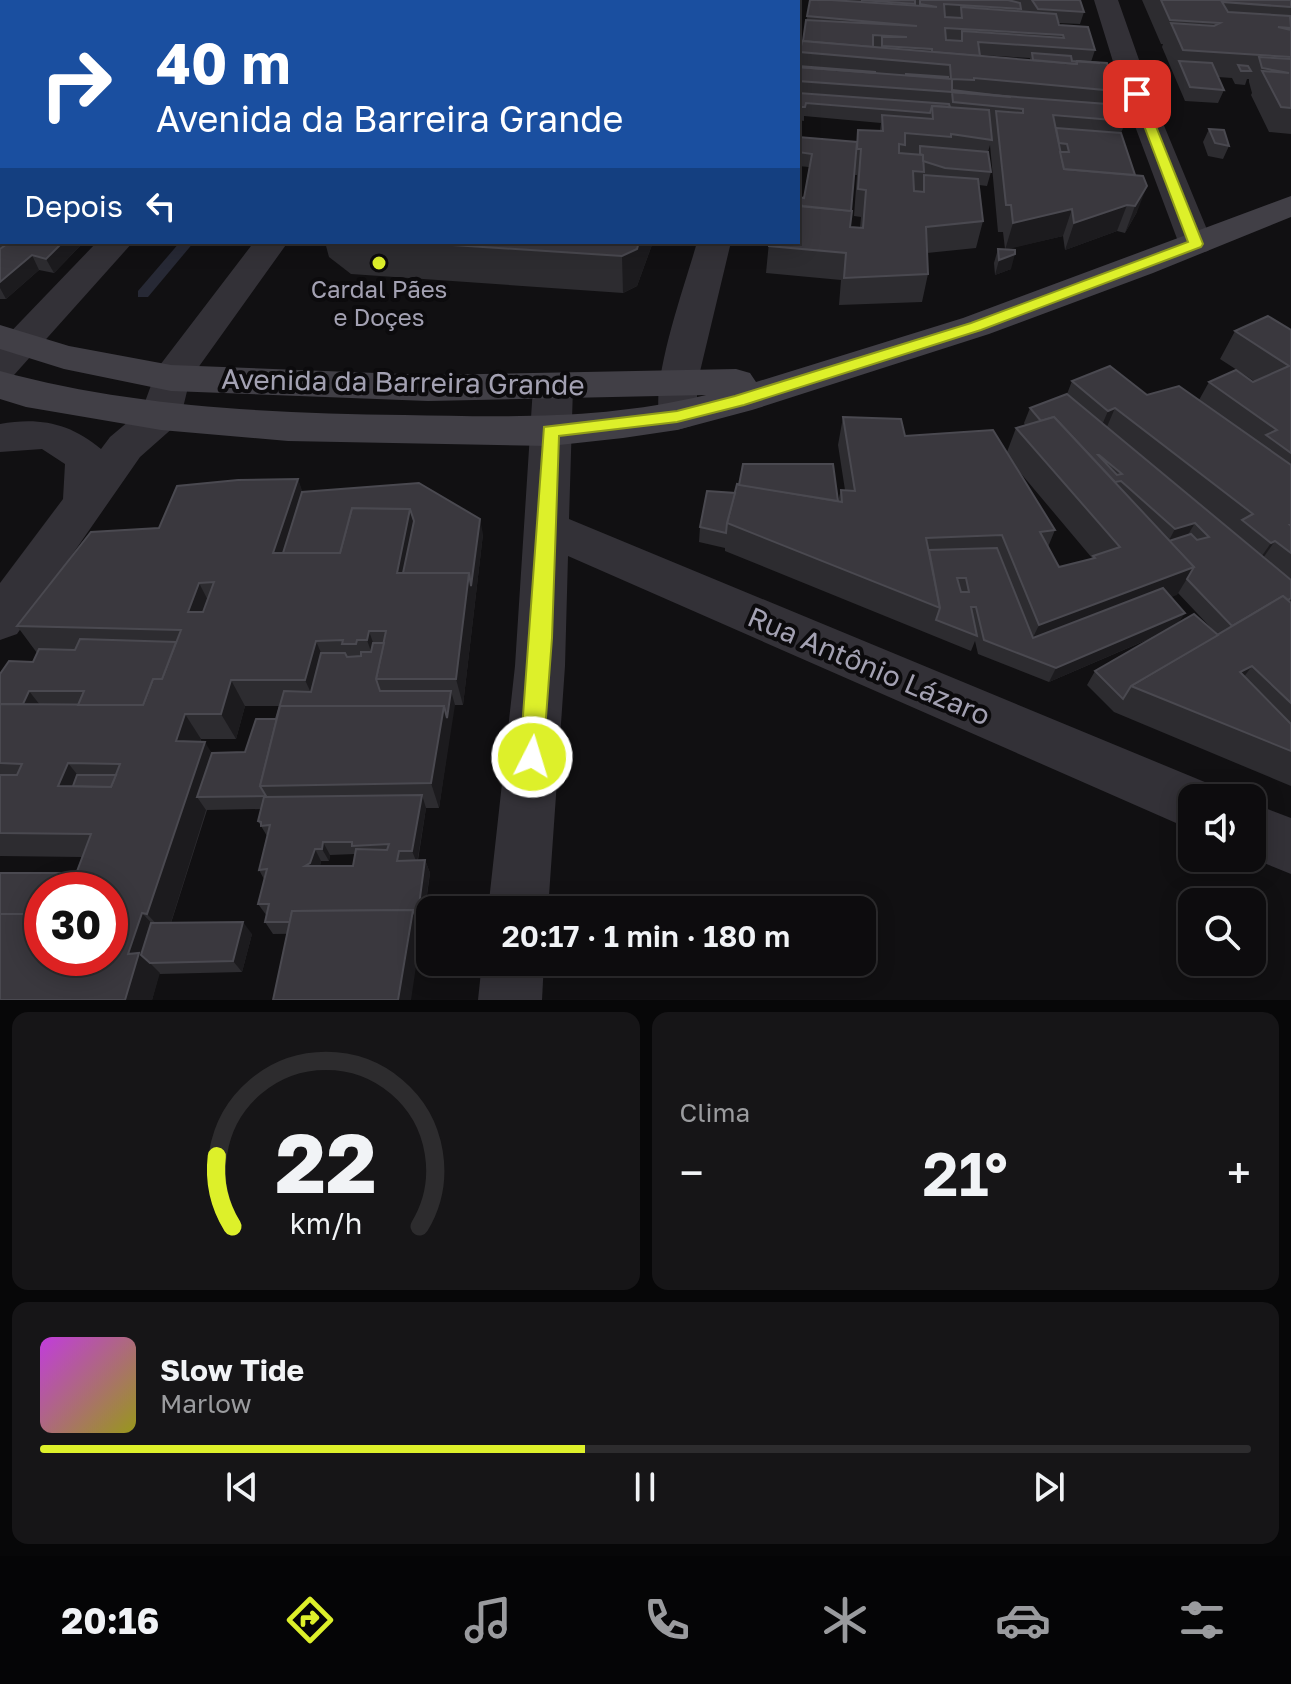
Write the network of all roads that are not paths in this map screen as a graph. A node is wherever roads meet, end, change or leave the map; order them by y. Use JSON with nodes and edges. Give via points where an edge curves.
{"nodes":[{"id":1,"x":1106,"y":0,"type":"edge"},
{"id":2,"x":1291,"y":206,"type":"edge"},
{"id":3,"x":114,"y":244,"type":"edge"},
{"id":4,"x":270,"y":244,"type":"edge"},
{"id":5,"x":714,"y":244,"type":"edge"},
{"id":6,"x":1196,"y":244,"type":"junction"},
{"id":7,"x":6,"y":349,"type":"edge"},
{"id":8,"x":0,"y":384,"type":"edge"},
{"id":9,"x":166,"y":397,"type":"junction"},
{"id":10,"x":677,"y":400,"type":"junction"},
{"id":11,"x":552,"y":409,"type":"junction"},
{"id":12,"x":0,"y":438,"type":"edge"},
{"id":13,"x":85,"y":503,"type":"junction"},
{"id":14,"x":547,"y":528,"type":"junction"},
{"id":15,"x":0,"y":620,"type":"edge"},
{"id":16,"x":1178,"y":798,"type":"edge"},
{"id":17,"x":1266,"y":836,"type":"edge"},
{"id":18,"x":1291,"y":846,"type":"edge"},
{"id":19,"x":519,"y":896,"type":"edge"},
{"id":20,"x":512,"y":976,"type":"edge"},
{"id":21,"x":510,"y":1000,"type":"edge"}],
"edges":[{"from":1,"to":6,"type":"street"},
{"from":2,"to":6,"type":"main road","name":"Avenida da Barreira Grande"},
{"from":3,"to":7,"type":"street"},
{"from":4,"to":9,"type":"street"},
{"from":5,"to":10,"type":"street"},
{"from":6,"to":10,"type":"main road","name":"Avenida da Barreira Grande","via":[[976,326],[811,379]]},
{"from":7,"to":9,"type":"main road","name":"Avenida da Barreira Grande","via":[[64,357]]},
{"from":8,"to":9,"type":"main road","name":"Avenida da Barreira Grande","via":[[26,394]]},
{"from":9,"to":11,"type":"main road","name":"Avenida da Barreira Grande","via":[[302,428]]},
{"from":9,"to":13,"type":"street"},
{"from":10,"to":11,"type":"main road","name":"Avenida da Barreira Grande"},
{"from":11,"to":14,"type":"street"},
{"from":12,"to":13,"type":"street","via":[[33,432],[66,442],[86,459]]},
{"from":13,"to":15,"type":"street"},
{"from":14,"to":16,"type":"street","name":"Rua Antônio Lázaro"},
{"from":14,"to":19,"type":"street"},
{"from":17,"to":18,"type":"street"},
{"from":20,"to":21,"type":"street"}]}
